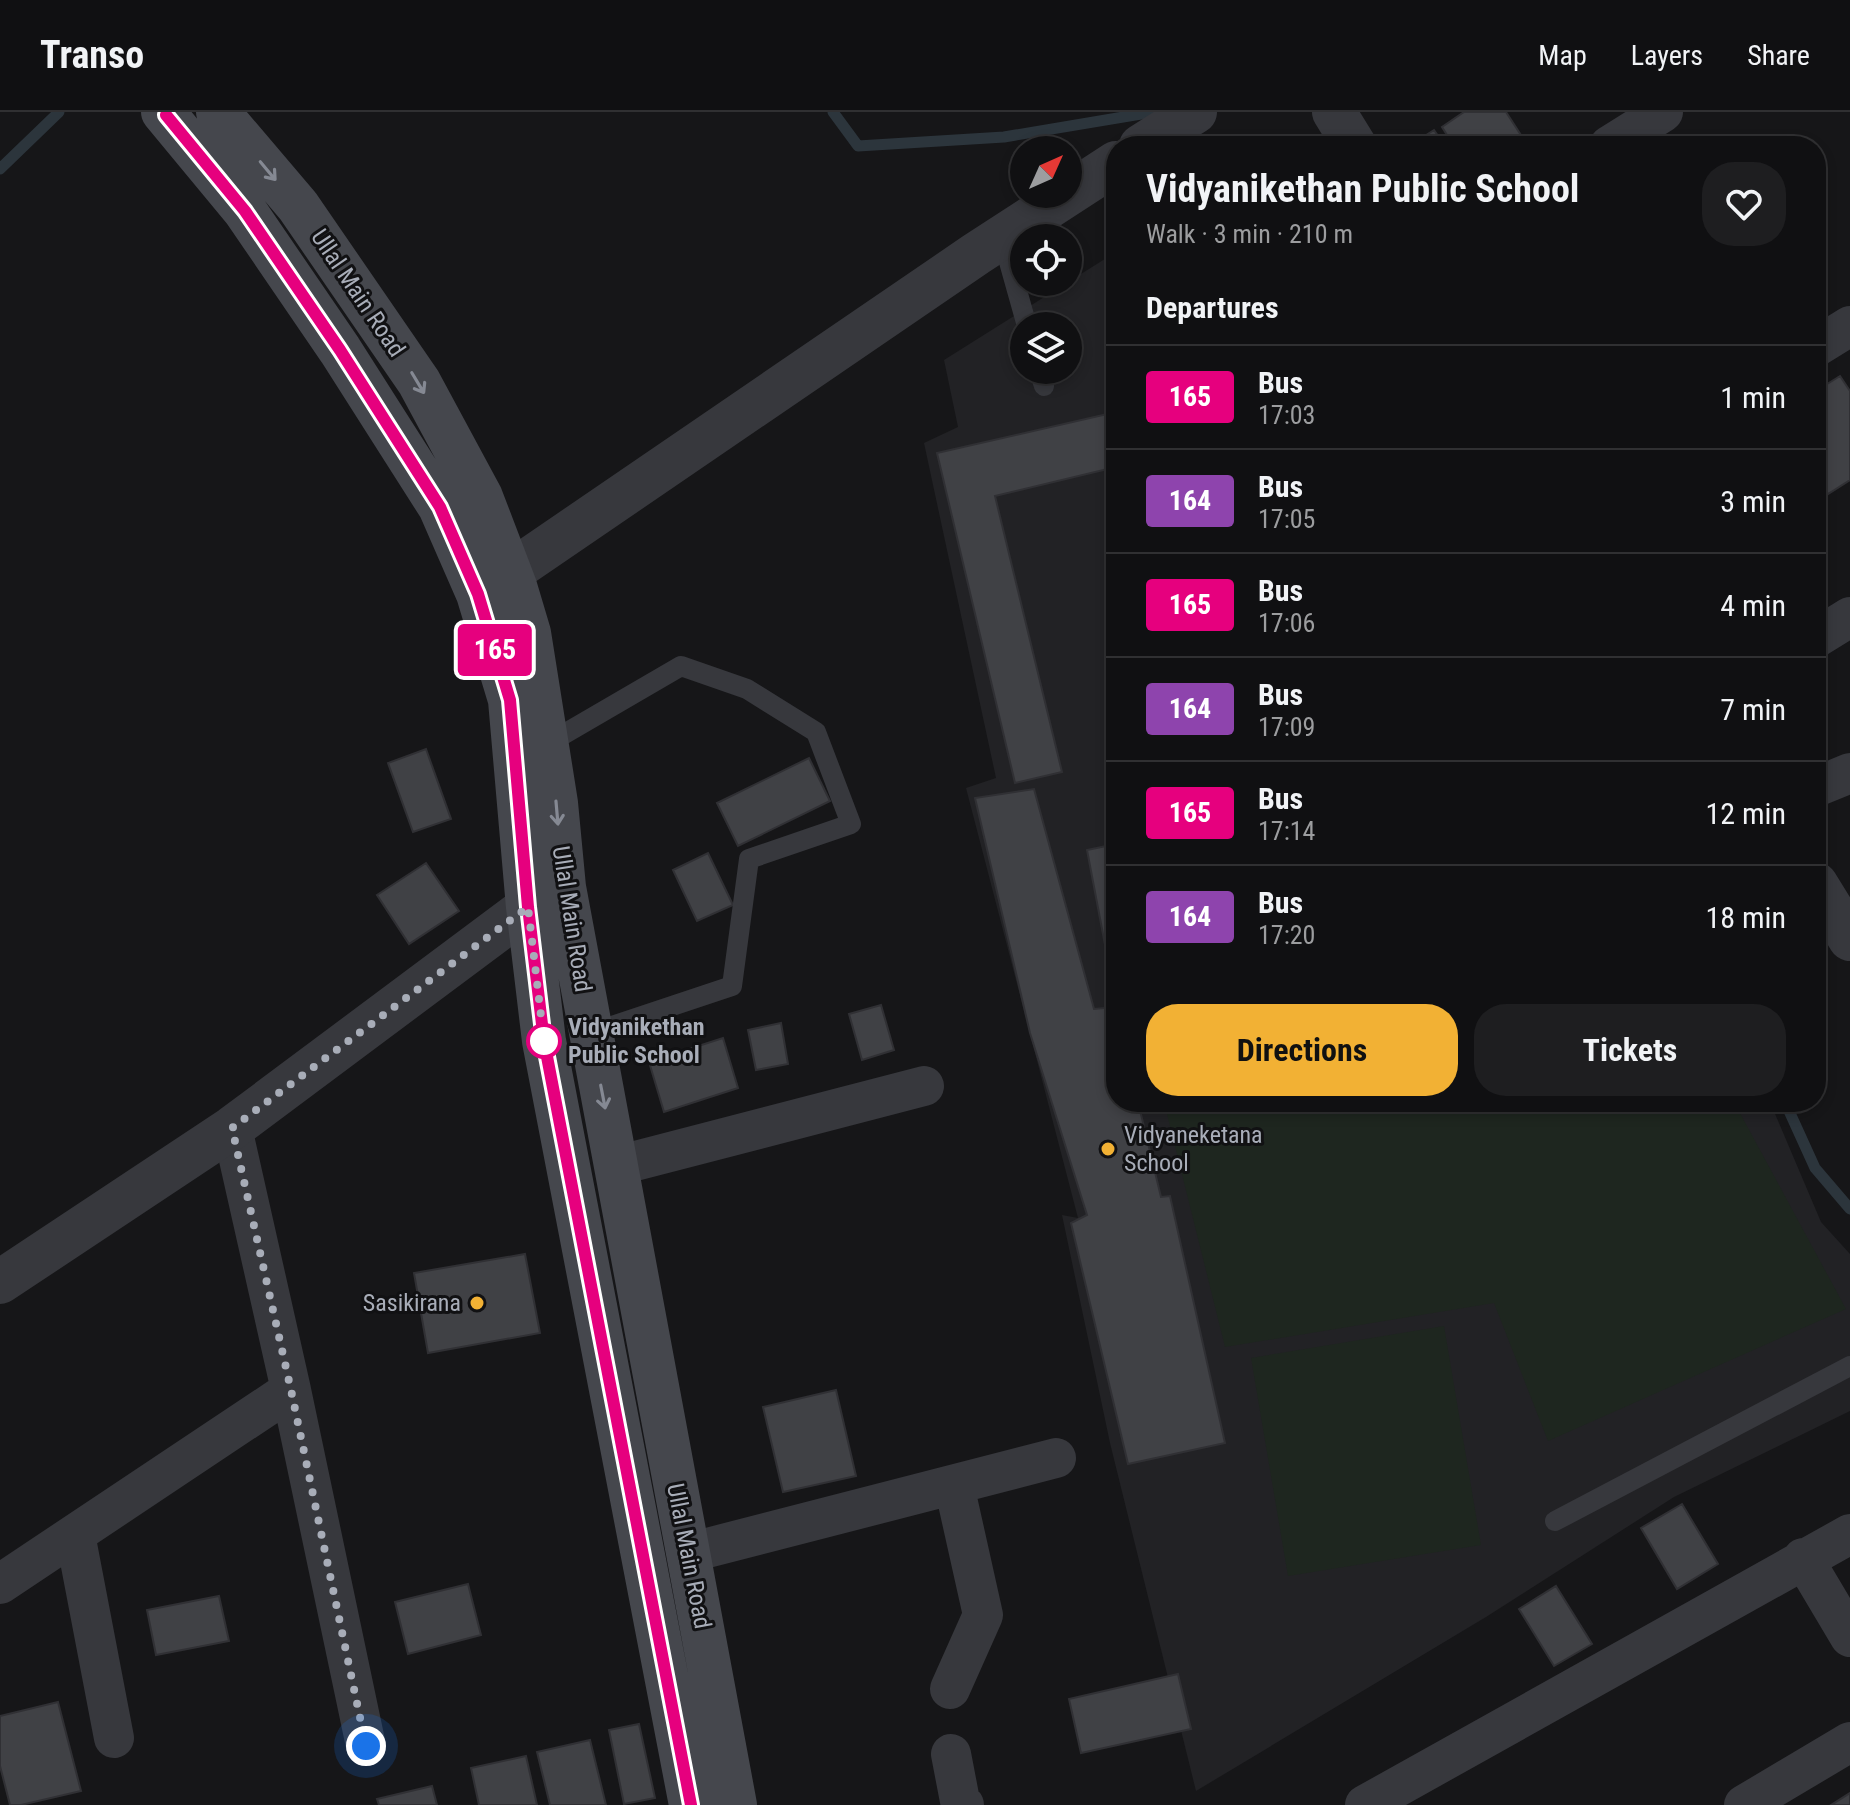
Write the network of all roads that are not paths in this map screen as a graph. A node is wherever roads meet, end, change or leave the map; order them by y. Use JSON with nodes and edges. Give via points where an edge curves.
{"nodes":[{"id":1,"x":218,"y":112,"type":"edge"},
{"id":2,"x":1195,"y":112,"type":"edge"},
{"id":3,"x":1334,"y":112,"type":"edge"},
{"id":4,"x":1663,"y":112,"type":"edge"},
{"id":5,"x":164,"y":114,"type":"edge"},
{"id":6,"x":1157,"y":136,"type":"edge"},
{"id":7,"x":1349,"y":136,"type":"edge"},
{"id":8,"x":1625,"y":136,"type":"edge"},
{"id":9,"x":1106,"y":169,"type":"edge"},
{"id":10,"x":1002,"y":237,"type":"junction"},
{"id":11,"x":1023,"y":312,"type":"edge"},
{"id":12,"x":1850,"y":326,"type":"edge"},
{"id":13,"x":1826,"y":341,"type":"edge"},
{"id":14,"x":494,"y":583,"type":"junction"},
{"id":15,"x":1850,"y":617,"type":"edge"},
{"id":16,"x":1826,"y":632,"type":"edge"},
{"id":17,"x":547,"y":744,"type":"junction"},
{"id":18,"x":1850,"y":773,"type":"edge"},
{"id":19,"x":1826,"y":783,"type":"edge"},
{"id":20,"x":546,"y":897,"type":"junction"},
{"id":21,"x":1826,"y":900,"type":"edge"},
{"id":22,"x":1850,"y":939,"type":"edge"},
{"id":23,"x":591,"y":1033,"type":"junction"},
{"id":24,"x":924,"y":1086,"type":"dead end"},
{"id":25,"x":232,"y":1128,"type":"junction"},
{"id":26,"x":616,"y":1166,"type":"junction"},
{"id":27,"x":0,"y":1282,"type":"edge"},
{"id":28,"x":1850,"y":1366,"type":"edge"},
{"id":29,"x":291,"y":1390,"type":"junction"},
{"id":30,"x":1056,"y":1458,"type":"dead end"},
{"id":31,"x":954,"y":1485,"type":"junction"},
{"id":32,"x":1555,"y":1521,"type":"dead end"},
{"id":33,"x":75,"y":1534,"type":"junction"},
{"id":34,"x":1850,"y":1534,"type":"edge"},
{"id":35,"x":688,"y":1553,"type":"junction"},
{"id":36,"x":1803,"y":1558,"type":"junction"},
{"id":37,"x":0,"y":1584,"type":"edge"},
{"id":38,"x":1850,"y":1637,"type":"edge"},
{"id":39,"x":950,"y":1689,"type":"dead end"},
{"id":40,"x":114,"y":1738,"type":"dead end"},
{"id":41,"x":1850,"y":1742,"type":"edge"},
{"id":42,"x":366,"y":1746,"type":"dead end"},
{"id":43,"x":951,"y":1754,"type":"dead end"},
{"id":44,"x":691,"y":1805,"type":"edge"},
{"id":45,"x":735,"y":1805,"type":"edge"},
{"id":46,"x":964,"y":1805,"type":"edge"},
{"id":47,"x":1365,"y":1805,"type":"edge"},
{"id":48,"x":1744,"y":1805,"type":"edge"}],
"edges":[{"from":1,"to":14,"type":"main road","name":"Ullal Main Road","one_way":true,"via":[[298,206],[419,382],[481,497]]},
{"from":2,"to":6,"type":"street"},
{"from":3,"to":7,"type":"street"},
{"from":4,"to":8,"type":"street"},
{"from":5,"to":14,"type":"main road","name":"Ullal Main Road","via":[[245,211]]},
{"from":9,"to":10,"type":"street"},
{"from":10,"to":11,"type":"lane"},
{"from":10,"to":14,"type":"street"},
{"from":12,"to":13,"type":"street"},
{"from":14,"to":17,"type":"main road","name":"Ullal Main Road","via":[[529,633]]},
{"from":14,"to":20,"type":"main road","name":"Ullal Main Road"},
{"from":15,"to":16,"type":"street"},
{"from":17,"to":20,"type":"main road","name":"Ullal Main Road","one_way":true,"via":[[556,803]]},
{"from":17,"to":23,"type":"lane","via":[[681,666],[747,689],[816,732],[851,824],[749,859],[732,986]]},
{"from":18,"to":19,"type":"street"},
{"from":20,"to":23,"type":"main road","name":"Ullal Main Road"},
{"from":20,"to":25,"type":"street"},
{"from":20,"to":44,"type":"main road","name":"Ullal Main Road","via":[[544,1041]]},
{"from":21,"to":22,"type":"street"},
{"from":23,"to":26,"type":"main road","name":"Ullal Main Road","one_way":true},
{"from":24,"to":26,"type":"street"},
{"from":25,"to":27,"type":"street"},
{"from":25,"to":29,"type":"street"},
{"from":26,"to":35,"type":"main road","name":"Ullal Main Road"},
{"from":28,"to":32,"type":"lane"},
{"from":29,"to":33,"type":"street"},
{"from":29,"to":42,"type":"street"},
{"from":30,"to":31,"type":"street"},
{"from":31,"to":35,"type":"street"},
{"from":31,"to":39,"type":"street","via":[[983,1615]]},
{"from":33,"to":37,"type":"street"},
{"from":33,"to":40,"type":"street"},
{"from":34,"to":36,"type":"street"},
{"from":35,"to":45,"type":"main road","name":"Ullal Main Road"},
{"from":36,"to":38,"type":"street"},
{"from":36,"to":47,"type":"street"},
{"from":41,"to":48,"type":"street"},
{"from":43,"to":46,"type":"street"}]}
